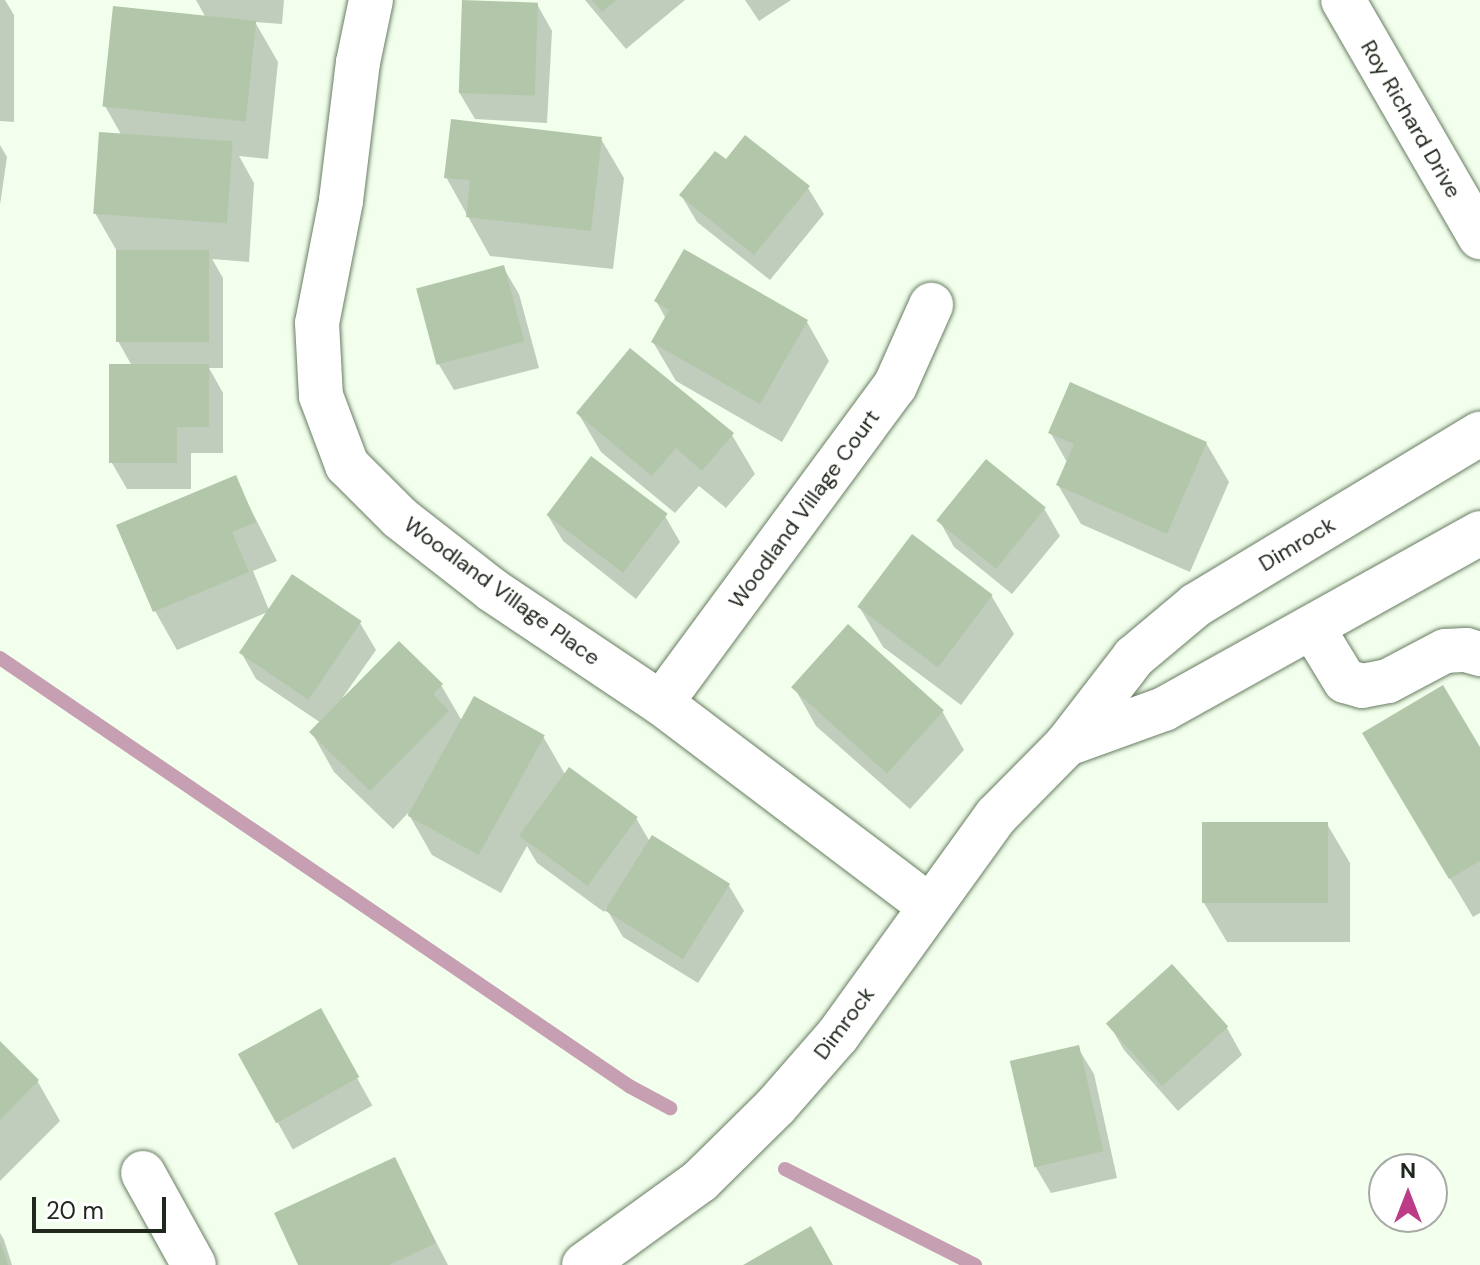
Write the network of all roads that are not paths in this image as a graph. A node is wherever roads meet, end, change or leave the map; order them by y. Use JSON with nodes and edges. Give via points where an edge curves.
{"nodes":[{"id":1,"x":371,"y":0,"type":"edge"},
{"id":2,"x":1343,"y":0,"type":"edge"},
{"id":3,"x":1480,"y":237,"type":"edge"},
{"id":4,"x":931,"y":305,"type":"dead end"},
{"id":5,"x":1480,"y":434,"type":"edge"},
{"id":6,"x":1480,"y":533,"type":"edge"},
{"id":7,"x":1312,"y":627,"type":"junction"},
{"id":8,"x":1480,"y":654,"type":"edge"},
{"id":9,"x":661,"y":703,"type":"junction"},
{"id":10,"x":1067,"y":744,"type":"junction"},
{"id":11,"x":929,"y":906,"type":"junction"},
{"id":12,"x":143,"y":1173,"type":"dead end"},
{"id":13,"x":194,"y":1265,"type":"edge"},
{"id":14,"x":584,"y":1265,"type":"edge"}],
"edges":[{"from":1,"to":9,"type":"street","name":"Woodland Village Place","via":[[317,323],[321,396],[347,465],[400,518],[492,590]]},
{"from":2,"to":3,"type":"street","name":"Roy Richard Drive"},
{"from":4,"to":9,"type":"street","name":"Woodland Village Court","via":[[895,386]]},
{"from":5,"to":10,"type":"street","name":"Dimrock","via":[[1196,605],[1134,657]]},
{"from":6,"to":7,"type":"street","name":"Dimrock"},
{"from":7,"to":8,"type":"street","via":[[1345,681],[1362,686],[1388,681],[1445,651]]},
{"from":7,"to":10,"type":"street","name":"Dimrock","via":[[1164,709]]},
{"from":9,"to":11,"type":"street","name":"Woodland Village Place"},
{"from":10,"to":11,"type":"street","name":"Dimrock","via":[[996,816]]},
{"from":11,"to":14,"type":"street","name":"Dimrock","via":[[838,1035],[776,1106],[700,1181]]},
{"from":12,"to":13,"type":"street"}]}
